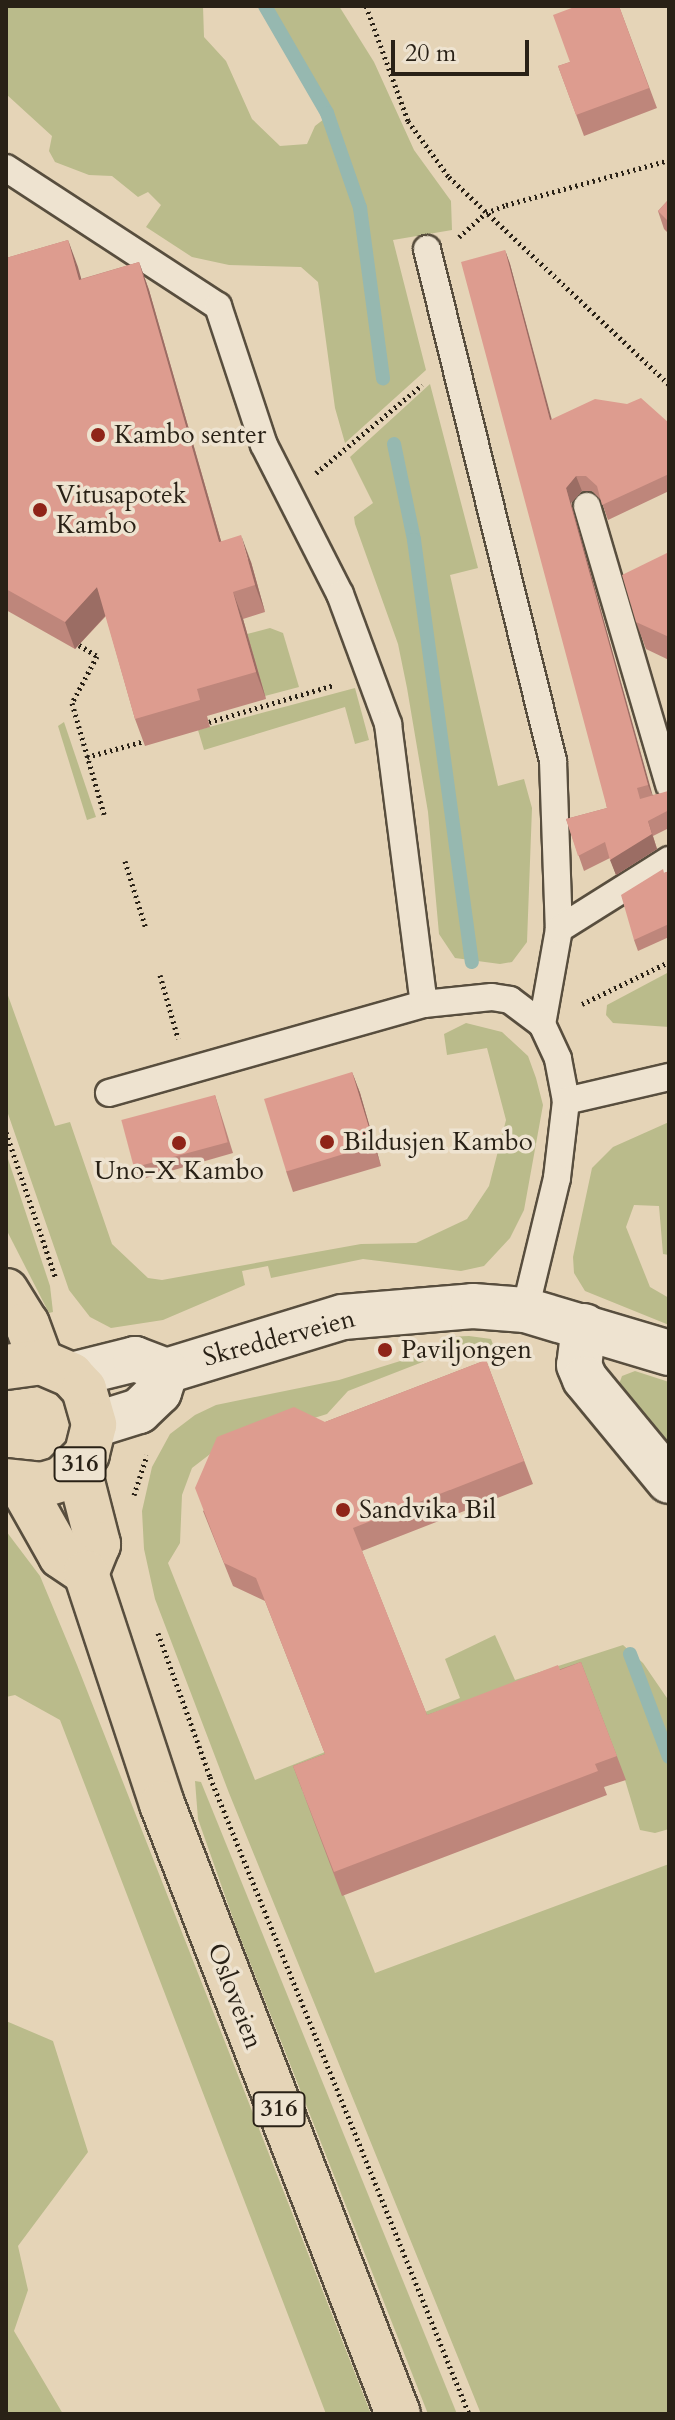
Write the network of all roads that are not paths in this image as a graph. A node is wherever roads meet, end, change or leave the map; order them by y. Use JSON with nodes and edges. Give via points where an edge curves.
{"nodes":[{"id":1,"x":6,"y":168,"type":"edge"},
{"id":2,"x":427,"y":249,"type":"dead end"},
{"id":3,"x":587,"y":506,"type":"dead end"},
{"id":4,"x":669,"y":785,"type":"edge"},
{"id":5,"x":669,"y":860,"type":"edge"},
{"id":6,"x":559,"y":929,"type":"junction"},
{"id":7,"x":424,"y":1004,"type":"junction"},
{"id":8,"x":542,"y":1024,"type":"junction"},
{"id":9,"x":669,"y":1077,"type":"edge"},
{"id":10,"x":109,"y":1093,"type":"dead end"},
{"id":11,"x":566,"y":1101,"type":"junction"},
{"id":12,"x":6,"y":1291,"type":"edge"},
{"id":13,"x":525,"y":1310,"type":"junction"},
{"id":14,"x":584,"y":1326,"type":"junction"},
{"id":15,"x":669,"y":1353,"type":"edge"},
{"id":16,"x":39,"y":1368,"type":"edge"},
{"id":17,"x":166,"y":1371,"type":"junction"},
{"id":18,"x":94,"y":1425,"type":"junction"},
{"id":19,"x":78,"y":1466,"type":"junction"},
{"id":20,"x":669,"y":1481,"type":"edge"},
{"id":21,"x":14,"y":1483,"type":"edge"},
{"id":22,"x":86,"y":1573,"type":"junction"},
{"id":23,"x":398,"y":2414,"type":"edge"}],
"edges":[{"from":1,"to":7,"type":"lane","via":[[218,306],[264,445],[340,594],[388,724]]},
{"from":2,"to":6,"type":"lane","via":[[553,761]]},
{"from":3,"to":4,"type":"lane"},
{"from":5,"to":6,"type":"lane"},
{"from":6,"to":8,"type":"lane"},
{"from":7,"to":8,"type":"lane","via":[[501,998]]},
{"from":7,"to":10,"type":"lane"},
{"from":8,"to":11,"type":"lane","via":[[558,1059]]},
{"from":9,"to":11,"type":"lane"},
{"from":11,"to":13,"type":"lane","via":[[557,1178]]},
{"from":12,"to":16,"type":"main road","number":"316","via":[[27,1324]]},
{"from":13,"to":14,"type":"street","name":"Skredderveien"},
{"from":13,"to":17,"type":"street","name":"Skredderveien","via":[[473,1306],[343,1317]]},
{"from":14,"to":15,"type":"street","name":"Skredderveien"},
{"from":14,"to":20,"type":"street","via":[[579,1365],[585,1379]]},
{"from":16,"to":17,"type":"street","via":[[135,1359]]},
{"from":16,"to":18,"type":"main road","number":"316","via":[[84,1389]]},
{"from":17,"to":18,"type":"street","via":[[159,1392],[139,1411]]},
{"from":18,"to":19,"type":"main road","number":"316"},
{"from":19,"to":21,"type":"main road","number":"316","via":[[62,1479]]},
{"from":19,"to":22,"type":"main road","number":"316","via":[[98,1544]]},
{"from":21,"to":22,"type":"main road","number":"316","via":[[61,1556]]},
{"from":22,"to":23,"type":"main road","name":"Osloveien","number":"316","via":[[162,1804]]}]}
